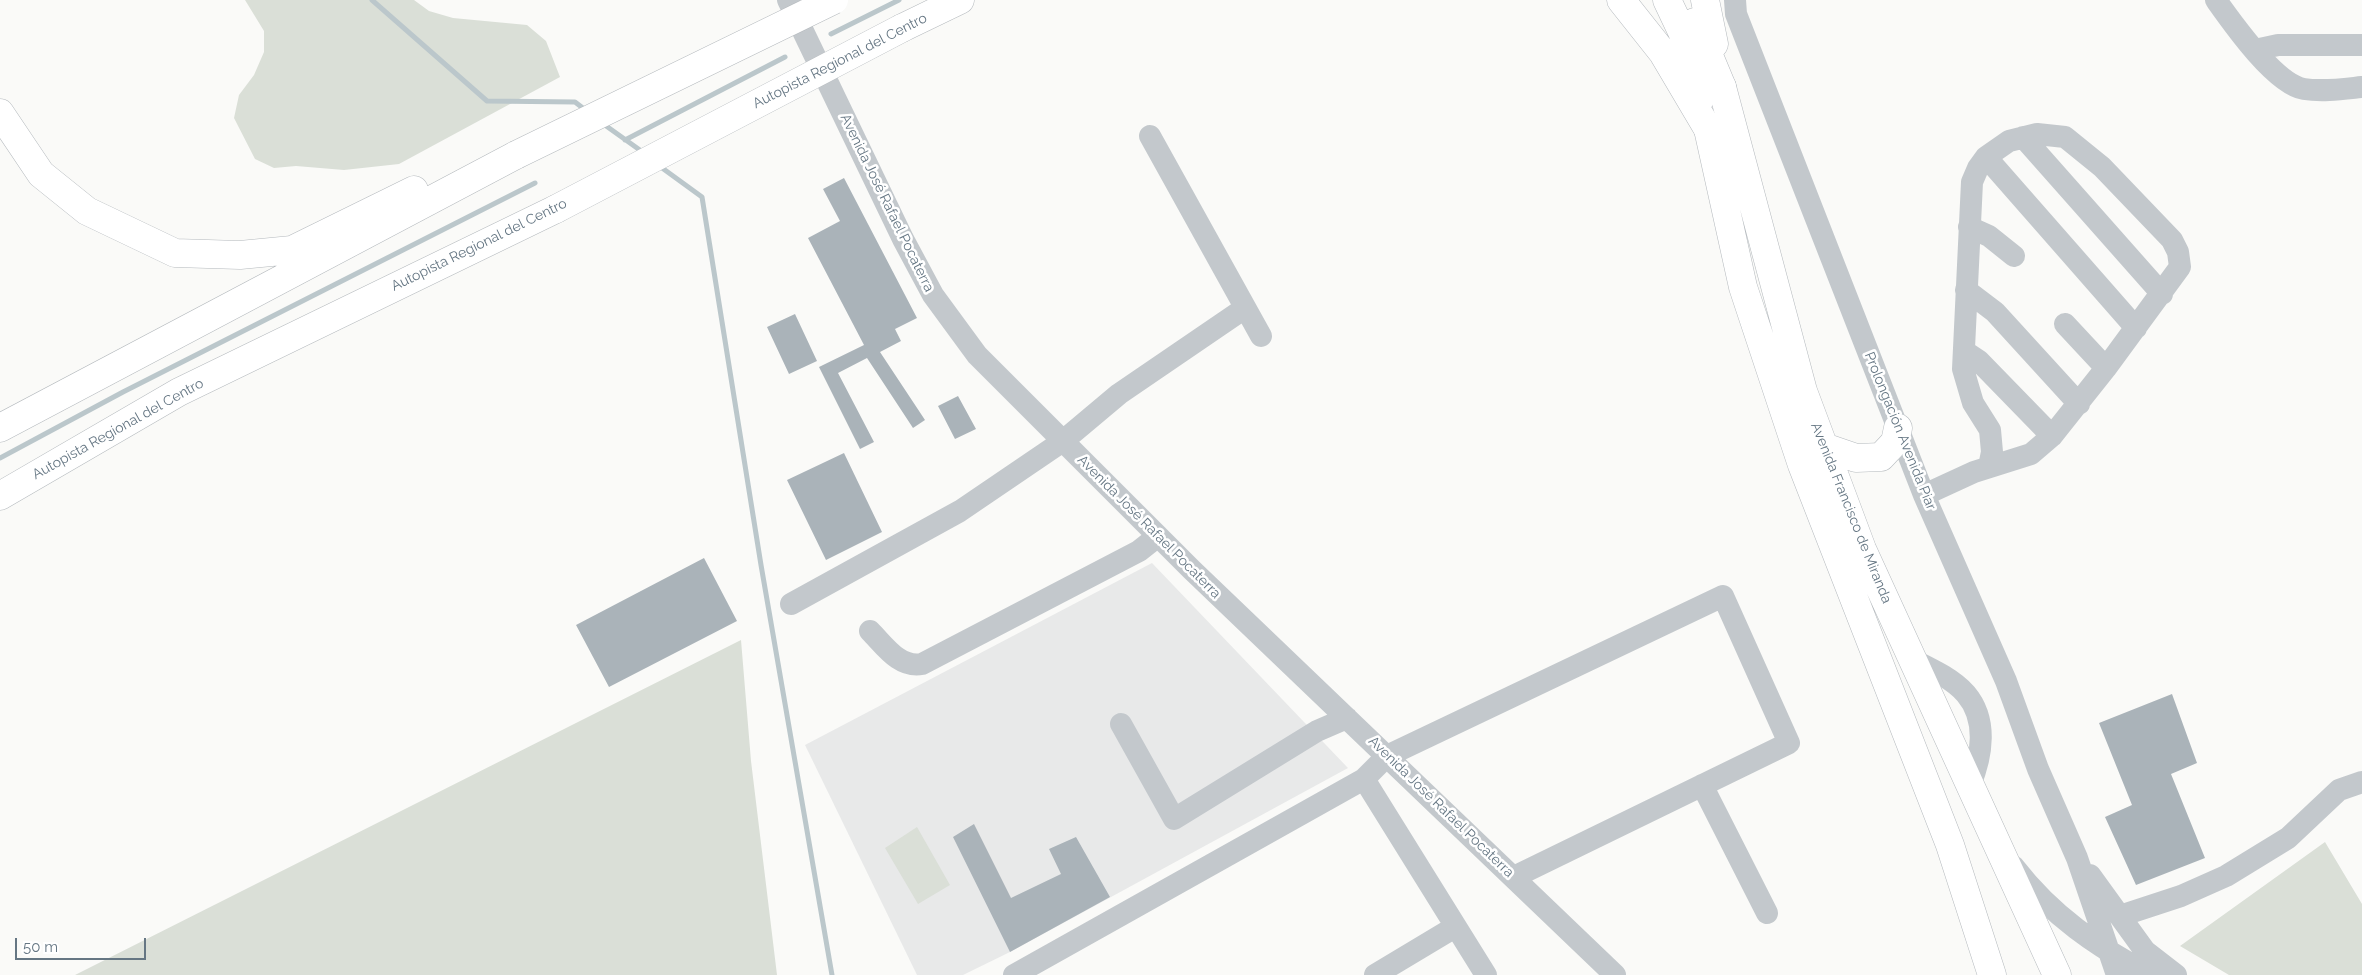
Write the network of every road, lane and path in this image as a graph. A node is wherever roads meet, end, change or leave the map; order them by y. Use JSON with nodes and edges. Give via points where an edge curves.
{"nodes":[{"id":1,"x":788,"y":0,"type":"edge"},
{"id":2,"x":834,"y":0,"type":"edge"},
{"id":3,"x":1621,"y":0,"type":"edge"},
{"id":4,"x":1667,"y":0,"type":"edge"},
{"id":5,"x":1686,"y":0,"type":"edge"},
{"id":6,"x":1706,"y":0,"type":"edge"},
{"id":7,"x":1735,"y":0,"type":"edge"},
{"id":8,"x":2216,"y":0,"type":"edge"},
{"id":9,"x":961,"y":1,"type":"edge"},
{"id":10,"x":2362,"y":45,"type":"edge"},
{"id":11,"x":2255,"y":50,"type":"junction"},
{"id":12,"x":1722,"y":87,"type":"junction"},
{"id":13,"x":2362,"y":87,"type":"edge"},
{"id":14,"x":0,"y":113,"type":"edge"},
{"id":15,"x":1708,"y":129,"type":"junction"},
{"id":16,"x":1150,"y":136,"type":"dead end"},
{"id":17,"x":2023,"y":137,"type":"junction"},
{"id":18,"x":1986,"y":157,"type":"junction"},
{"id":19,"x":507,"y":160,"type":"junction"},
{"id":20,"x":1968,"y":227,"type":"junction"},
{"id":21,"x":2014,"y":256,"type":"dead end"},
{"id":22,"x":1966,"y":290,"type":"junction"},
{"id":23,"x":2162,"y":294,"type":"junction"},
{"id":24,"x":1245,"y":308,"type":"junction"},
{"id":25,"x":2065,"y":324,"type":"dead end"},
{"id":26,"x":2136,"y":328,"type":"junction"},
{"id":27,"x":1261,"y":336,"type":"dead end"},
{"id":28,"x":1964,"y":351,"type":"junction"},
{"id":29,"x":2106,"y":368,"type":"junction"},
{"id":30,"x":2079,"y":404,"type":"junction"},
{"id":31,"x":0,"y":428,"type":"edge"},
{"id":32,"x":1898,"y":428,"type":"junction"},
{"id":33,"x":2052,"y":436,"type":"junction"},
{"id":34,"x":1063,"y":441,"type":"junction"},
{"id":35,"x":1824,"y":447,"type":"junction"},
{"id":36,"x":1989,"y":467,"type":"junction"},
{"id":37,"x":1924,"y":494,"type":"junction"},
{"id":38,"x":0,"y":496,"type":"edge"},
{"id":39,"x":1158,"y":536,"type":"junction"},
{"id":40,"x":791,"y":604,"type":"dead end"},
{"id":41,"x":870,"y":631,"type":"dead end"},
{"id":42,"x":1911,"y":659,"type":"junction"},
{"id":43,"x":1348,"y":718,"type":"junction"},
{"id":44,"x":1121,"y":724,"type":"dead end"},
{"id":45,"x":1387,"y":756,"type":"junction"},
{"id":46,"x":1364,"y":779,"type":"junction"},
{"id":47,"x":2362,"y":782,"type":"edge"},
{"id":48,"x":1702,"y":785,"type":"junction"},
{"id":49,"x":1970,"y":785,"type":"junction"},
{"id":50,"x":1990,"y":827,"type":"junction"},
{"id":51,"x":2077,"y":858,"type":"junction"},
{"id":52,"x":1514,"y":877,"type":"junction"},
{"id":53,"x":1768,"y":913,"type":"dead end"},
{"id":54,"x":2120,"y":916,"type":"junction"},
{"id":55,"x":1456,"y":927,"type":"junction"},
{"id":56,"x":2107,"y":948,"type":"junction"},
{"id":57,"x":1014,"y":975,"type":"edge"},
{"id":58,"x":1375,"y":975,"type":"edge"},
{"id":59,"x":1486,"y":975,"type":"edge"},
{"id":60,"x":1615,"y":975,"type":"edge"},
{"id":61,"x":1992,"y":975,"type":"edge"},
{"id":62,"x":2057,"y":975,"type":"edge"},
{"id":63,"x":2117,"y":975,"type":"edge"},
{"id":64,"x":2151,"y":975,"type":"edge"},
{"id":65,"x":2176,"y":975,"type":"edge"}],
"edges":[{"from":1,"to":34,"type":"street","name":"Avenida José Rafael Pocaterra","via":[[902,239],[933,295],[977,355]]},
{"from":2,"to":19,"type":"main road","bridge":true},
{"from":3,"to":15,"type":"main road","via":[[1663,53]]},
{"from":4,"to":15,"type":"main road","name":"Avenida Francisco de Miranda","via":[[1685,38]]},
{"from":5,"to":12,"type":"main road"},
{"from":6,"to":12,"type":"main road"},
{"from":7,"to":32,"type":"street","name":"Prolongación Avenida Piar","via":[[1736,14]]},
{"from":8,"to":11,"type":"street"},
{"from":9,"to":38,"type":"main road","name":"Autopista Regional del Centro","bridge":true,"via":[[902,28],[556,209],[179,392]]},
{"from":10,"to":11,"type":"street","via":[[2278,45]]},
{"from":11,"to":13,"type":"street","via":[[2284,78],[2302,89]]},
{"from":12,"to":35,"type":"main road","name":"Avenida Francisco de Miranda","via":[[1803,391]]},
{"from":14,"to":19,"type":"main road","via":[[41,174],[87,211],[175,253],[240,255],[292,250],[450,172]]},
{"from":15,"to":61,"type":"main road","name":"Avenida Francisco de Miranda","via":[[1746,296],[1802,465],[1950,845]]},
{"from":16,"to":24,"type":"street"},
{"from":17,"to":18,"type":"street","via":[[2009,141]]},
{"from":17,"to":23,"type":"street"},
{"from":17,"to":23,"type":"street","via":[[2037,134],[2065,137],[2102,167],[2172,240],[2180,267]]},
{"from":18,"to":20,"type":"street","via":[[1972,182]]},
{"from":18,"to":26,"type":"street"},
{"from":19,"to":31,"type":"main road"},
{"from":20,"to":21,"type":"street","via":[[1989,236]]},
{"from":20,"to":22,"type":"street"},
{"from":22,"to":28,"type":"street"},
{"from":22,"to":30,"type":"street","via":[[1994,312]]},
{"from":23,"to":26,"type":"street"},
{"from":24,"to":27,"type":"street"},
{"from":24,"to":34,"type":"street","via":[[1119,394]]},
{"from":25,"to":29,"type":"street"},
{"from":26,"to":29,"type":"street"},
{"from":28,"to":33,"type":"street","via":[[1979,361]]},
{"from":28,"to":36,"type":"street","via":[[1963,369],[1973,403],[1990,430],[1992,452]]},
{"from":29,"to":30,"type":"street"},
{"from":30,"to":33,"type":"street"},
{"from":32,"to":35,"type":"main road","via":[[1895,442],[1881,457],[1856,458]]},
{"from":32,"to":37,"type":"street","name":"Prolongación Avenida Piar"},
{"from":33,"to":36,"type":"street","via":[[2031,454]]},
{"from":34,"to":39,"type":"street","name":"Avenida José Rafael Pocaterra"},
{"from":34,"to":40,"type":"street","via":[[960,511]]},
{"from":35,"to":42,"type":"main road","name":"Avenida Francisco de Miranda","via":[[1862,549]]},
{"from":36,"to":37,"type":"street"},
{"from":37,"to":51,"type":"street","name":"Prolongación Avenida Piar","via":[[2006,682],[2038,769]]},
{"from":39,"to":41,"type":"street","via":[[1140,551],[922,664],[911,666],[902,662]]},
{"from":39,"to":43,"type":"street","name":"Avenida José Rafael Pocaterra"},
{"from":42,"to":49,"type":"main road","name":"Avenida Francisco de Miranda"},
{"from":42,"to":49,"type":"street","via":[[1943,676],[1966,694],[1976,712],[1982,734],[1981,750]]},
{"from":43,"to":44,"type":"street","via":[[1317,731],[1174,819]]},
{"from":43,"to":45,"type":"street","name":"Avenida José Rafael Pocaterra"},
{"from":45,"to":46,"type":"street"},
{"from":45,"to":48,"type":"street","via":[[1723,596],[1789,743]]},
{"from":45,"to":52,"type":"street","name":"Avenida José Rafael Pocaterra"},
{"from":46,"to":55,"type":"street"},
{"from":46,"to":57,"type":"street"},
{"from":47,"to":54,"type":"street","via":[[2339,790],[2288,838],[2226,876],[2182,896]]},
{"from":48,"to":52,"type":"street"},
{"from":48,"to":53,"type":"street"},
{"from":49,"to":50,"type":"main road","name":"Avenida Francisco de Miranda"},
{"from":50,"to":56,"type":"street","via":[[2034,891],[2066,922]]},
{"from":50,"to":62,"type":"main road","name":"Avenida Francisco de Miranda"},
{"from":51,"to":54,"type":"street"},
{"from":51,"to":56,"type":"street"},
{"from":52,"to":60,"type":"street","name":"Avenida José Rafael Pocaterra"},
{"from":54,"to":65,"type":"street","via":[[2145,951]]},
{"from":55,"to":58,"type":"street"},
{"from":55,"to":59,"type":"street"},
{"from":56,"to":63,"type":"street"},
{"from":56,"to":64,"type":"street"}]}
